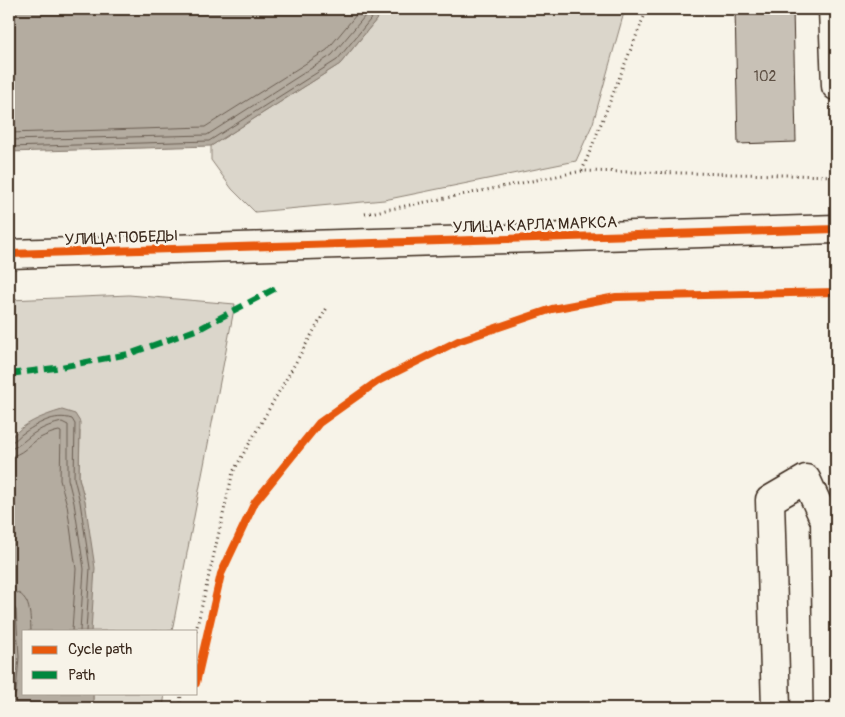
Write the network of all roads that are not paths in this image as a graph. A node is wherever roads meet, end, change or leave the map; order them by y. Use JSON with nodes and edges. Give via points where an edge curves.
{"nodes":[{"id":1,"x":833,"y":9,"type":"edge"},
{"id":2,"x":836,"y":86,"type":"edge"},
{"id":3,"x":836,"y":228,"type":"edge"},
{"id":4,"x":235,"y":247,"type":"joint"},
{"id":5,"x":9,"y":254,"type":"edge"},
{"id":6,"x":776,"y":708,"type":"edge"},
{"id":7,"x":828,"y":708,"type":"edge"}],
"edges":[{"from":1,"to":2,"type":"street"},
{"from":3,"to":4,"type":"street","name":"УЛИЦА КАРЛА МАРКСА"},
{"from":4,"to":5,"type":"street","name":"УЛИЦА ПОБЕДЫ"},
{"from":6,"to":7,"type":"street","via":[[770,500],[806,479],[825,522]]}]}
